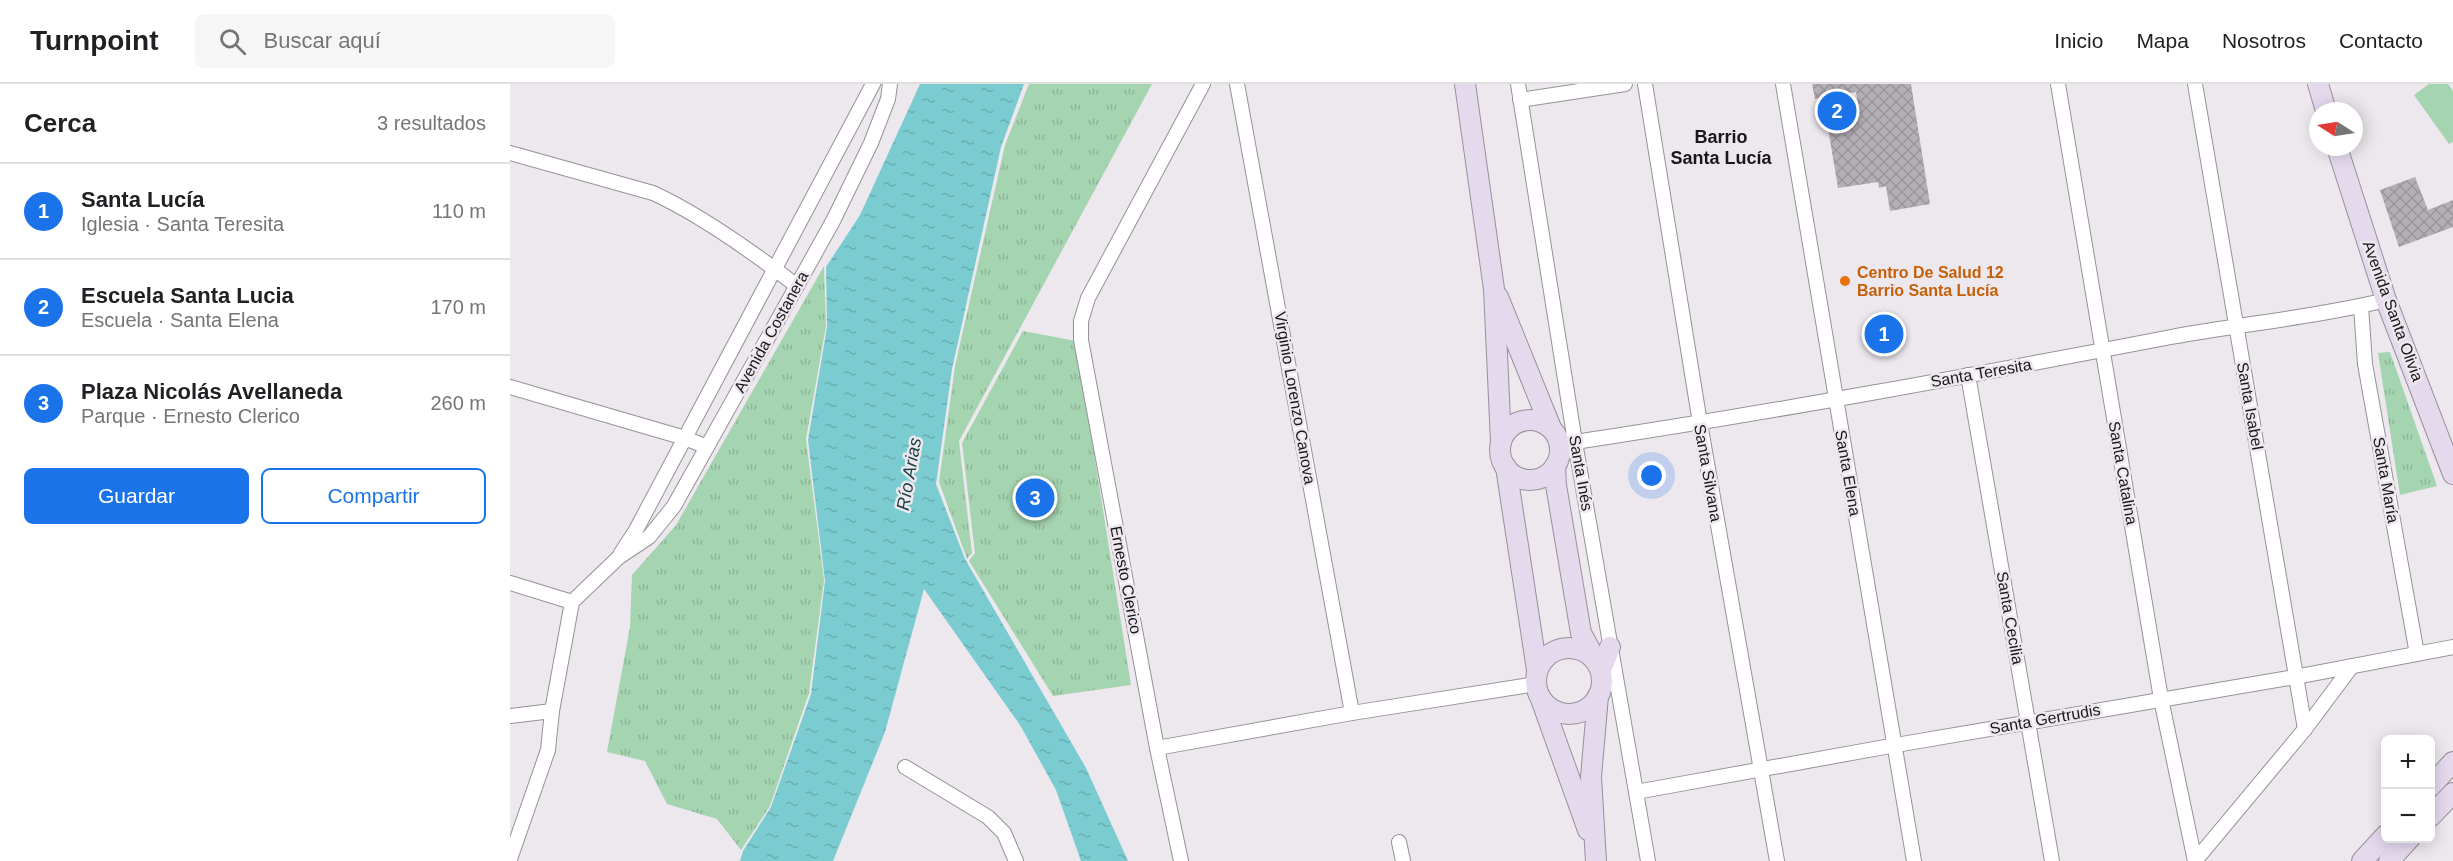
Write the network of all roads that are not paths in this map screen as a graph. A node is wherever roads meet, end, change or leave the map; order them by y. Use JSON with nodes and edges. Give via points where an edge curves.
{"nodes":[{"id":1,"x":873,"y":84,"type":"edge"},
{"id":2,"x":890,"y":84,"type":"edge"},
{"id":3,"x":1203,"y":84,"type":"edge"},
{"id":4,"x":1237,"y":84,"type":"edge"},
{"id":5,"x":1465,"y":84,"type":"edge"},
{"id":6,"x":1518,"y":84,"type":"edge"},
{"id":7,"x":1625,"y":84,"type":"edge"},
{"id":8,"x":1645,"y":84,"type":"edge"},
{"id":9,"x":1783,"y":84,"type":"edge"},
{"id":10,"x":2058,"y":84,"type":"edge"},
{"id":11,"x":2195,"y":84,"type":"edge"},
{"id":12,"x":2318,"y":84,"type":"edge"},
{"id":13,"x":1520,"y":100,"type":"junction"},
{"id":14,"x":2323,"y":102,"type":"edge"},
{"id":15,"x":510,"y":153,"type":"edge"},
{"id":16,"x":2340,"y":156,"type":"edge"},
{"id":17,"x":774,"y":268,"type":"junction"},
{"id":18,"x":797,"y":286,"type":"junction"},
{"id":19,"x":1494,"y":289,"type":"junction"},
{"id":20,"x":2386,"y":300,"type":"junction"},
{"id":21,"x":2361,"y":306,"type":"junction"},
{"id":22,"x":2236,"y":325,"type":"junction"},
{"id":23,"x":2102,"y":351,"type":"junction"},
{"id":24,"x":1968,"y":375,"type":"junction"},
{"id":25,"x":510,"y":387,"type":"edge"},
{"id":26,"x":1835,"y":399,"type":"junction"},
{"id":27,"x":1700,"y":423,"type":"junction"},
{"id":28,"x":1561,"y":436,"type":"junction"},
{"id":29,"x":685,"y":438,"type":"junction"},
{"id":30,"x":1501,"y":442,"type":"junction"},
{"id":31,"x":707,"y":447,"type":"junction"},
{"id":32,"x":1557,"y":463,"type":"junction"},
{"id":33,"x":1506,"y":467,"type":"junction"},
{"id":34,"x":2453,"y":474,"type":"edge"},
{"id":35,"x":619,"y":557,"type":"junction"},
{"id":36,"x":510,"y":583,"type":"edge"},
{"id":37,"x":572,"y":602,"type":"junction"},
{"id":38,"x":1610,"y":647,"type":"joint"},
{"id":39,"x":2453,"y":647,"type":"edge"},
{"id":40,"x":2417,"y":654,"type":"junction"},
{"id":41,"x":2352,"y":666,"type":"junction"},
{"id":42,"x":2295,"y":677,"type":"junction"},
{"id":43,"x":1603,"y":680,"type":"junction"},
{"id":44,"x":1538,"y":685,"type":"junction"},
{"id":45,"x":2161,"y":699,"type":"junction"},
{"id":46,"x":552,"y":711,"type":"junction"},
{"id":47,"x":1352,"y":713,"type":"junction"},
{"id":48,"x":510,"y":716,"type":"edge"},
{"id":49,"x":2028,"y":722,"type":"junction"},
{"id":50,"x":2305,"y":729,"type":"junction"},
{"id":51,"x":1896,"y":745,"type":"junction"},
{"id":52,"x":1157,"y":748,"type":"junction"},
{"id":53,"x":2453,"y":762,"type":"edge"},
{"id":54,"x":905,"y":767,"type":"dead end"},
{"id":55,"x":1760,"y":769,"type":"junction"},
{"id":56,"x":2435,"y":782,"type":"edge"},
{"id":57,"x":1636,"y":792,"type":"junction"},
{"id":58,"x":2453,"y":793,"type":"edge"},
{"id":59,"x":2435,"y":812,"type":"edge"},
{"id":60,"x":2381,"y":840,"type":"edge"},
{"id":61,"x":1399,"y":842,"type":"dead end"},
{"id":62,"x":2405,"y":843,"type":"edge"},
{"id":63,"x":1595,"y":853,"type":"edge"},
{"id":64,"x":510,"y":858,"type":"edge"},
{"id":65,"x":1016,"y":861,"type":"edge"},
{"id":66,"x":1181,"y":861,"type":"edge"},
{"id":67,"x":1403,"y":861,"type":"edge"},
{"id":68,"x":1647,"y":861,"type":"edge"},
{"id":69,"x":1777,"y":861,"type":"edge"},
{"id":70,"x":1914,"y":861,"type":"edge"},
{"id":71,"x":2052,"y":861,"type":"edge"},
{"id":72,"x":2195,"y":861,"type":"edge"},
{"id":73,"x":2362,"y":861,"type":"edge"},
{"id":74,"x":2389,"y":861,"type":"edge"}],
"edges":[{"from":1,"to":17,"type":"street","name":"Avenida Costanera"},
{"from":2,"to":18,"type":"street","name":"Avenida Costanera","via":[[871,143]]},
{"from":3,"to":52,"type":"street","name":"Ernesto Clerico","via":[[1088,298],[1081,321],[1081,340]]},
{"from":4,"to":47,"type":"street","name":"Virginio Lorenzo Canova"},
{"from":5,"to":19,"type":"main road"},
{"from":6,"to":13,"type":"street","name":"Santa Inés"},
{"from":7,"to":13,"type":"street"},
{"from":8,"to":27,"type":"street","name":"Santa Silvana"},
{"from":9,"to":26,"type":"street","name":"Santa Elena"},
{"from":10,"to":23,"type":"street","name":"Santa Catalina"},
{"from":11,"to":22,"type":"street","name":"Santa Isabel"},
{"from":12,"to":14,"type":"main road"},
{"from":13,"to":28,"type":"street","name":"Santa Inés"},
{"from":15,"to":17,"type":"street","via":[[653,193],[675,203]]},
{"from":16,"to":20,"type":"main road","name":"Avenida Santa Olivia"},
{"from":17,"to":18,"type":"street"},
{"from":17,"to":29,"type":"street","name":"Avenida Costanera"},
{"from":18,"to":31,"type":"street","name":"Avenida Costanera"},
{"from":19,"to":28,"type":"main road"},
{"from":19,"to":30,"type":"main road"},
{"from":20,"to":21,"type":"street","name":"Santa Teresita"},
{"from":20,"to":34,"type":"main road","name":"Avenida Santa Olivia"},
{"from":21,"to":22,"type":"street","name":"Santa Teresita"},
{"from":21,"to":40,"type":"street","name":"Santa María","via":[[2365,364]]},
{"from":22,"to":23,"type":"street","name":"Santa Teresita"},
{"from":22,"to":42,"type":"street","name":"Santa Isabel"},
{"from":23,"to":24,"type":"street","name":"Santa Teresita"},
{"from":23,"to":45,"type":"street","name":"Santa Catalina"},
{"from":24,"to":26,"type":"street","name":"Santa Teresita"},
{"from":24,"to":49,"type":"street","name":"Santa Cecilia"},
{"from":25,"to":29,"type":"street"},
{"from":26,"to":27,"type":"street","name":"Santa Teresita"},
{"from":26,"to":51,"type":"street","name":"Santa Elena"},
{"from":27,"to":28,"type":"street","name":"Santa Teresita"},
{"from":27,"to":55,"type":"street","name":"Santa Silvana"},
{"from":28,"to":30,"type":"main road","via":[[1532,420],[1513,425]]},
{"from":28,"to":32,"type":"main road"},
{"from":28,"to":38,"type":"street","name":"Santa Inés"},
{"from":29,"to":31,"type":"street"},
{"from":29,"to":35,"type":"street","name":"Avenida Costanera"},
{"from":30,"to":33,"type":"main road"},
{"from":31,"to":35,"type":"street","name":"Avenida Costanera","via":[[674,506],[649,537]]},
{"from":32,"to":33,"type":"main road","via":[[1540,478],[1530,480],[1512,474]]},
{"from":32,"to":43,"type":"main road","via":[[1556,485],[1581,633]]},
{"from":33,"to":44,"type":"main road"},
{"from":35,"to":37,"type":"street","name":"Avenida Costanera"},
{"from":36,"to":37,"type":"street"},
{"from":37,"to":46,"type":"street"},
{"from":38,"to":43,"type":"main road"},
{"from":39,"to":40,"type":"street","name":"Santa Gertrudis"},
{"from":40,"to":41,"type":"street","name":"Santa Gertrudis"},
{"from":41,"to":42,"type":"street","name":"Santa Gertrudis"},
{"from":41,"to":50,"type":"street"},
{"from":42,"to":45,"type":"street","name":"Santa Gertrudis"},
{"from":42,"to":50,"type":"street","name":"Santa Isabel"},
{"from":43,"to":44,"type":"main road","via":[[1591,705],[1571,714],[1549,707]]},
{"from":43,"to":44,"type":"main road","via":[[1580,649],[1569,647],[1550,653]]},
{"from":43,"to":57,"type":"street"},
{"from":43,"to":63,"type":"main road","via":[[1592,777]]},
{"from":44,"to":47,"type":"street"},
{"from":44,"to":63,"type":"main road"},
{"from":45,"to":49,"type":"street","name":"Santa Gertrudis"},
{"from":45,"to":72,"type":"street","name":"Santa Catalina"},
{"from":46,"to":48,"type":"street"},
{"from":46,"to":64,"type":"street","via":[[548,750]]},
{"from":47,"to":52,"type":"street"},
{"from":49,"to":51,"type":"street","name":"Santa Gertrudis"},
{"from":49,"to":71,"type":"street","name":"Santa Cecilia"},
{"from":50,"to":72,"type":"street"},
{"from":51,"to":55,"type":"street","name":"Santa Gertrudis"},
{"from":51,"to":70,"type":"street","name":"Santa Elena"},
{"from":52,"to":66,"type":"street","name":"Ernesto Clerico"},
{"from":53,"to":56,"type":"main road"},
{"from":54,"to":65,"type":"street","via":[[988,817],[1004,833]]},
{"from":55,"to":57,"type":"street","name":"Santa Gertrudis"},
{"from":55,"to":69,"type":"street","name":"Santa Silvana"},
{"from":57,"to":68,"type":"street"},
{"from":58,"to":59,"type":"main road"},
{"from":60,"to":73,"type":"main road"},
{"from":61,"to":67,"type":"street"},
{"from":62,"to":74,"type":"main road"}]}
